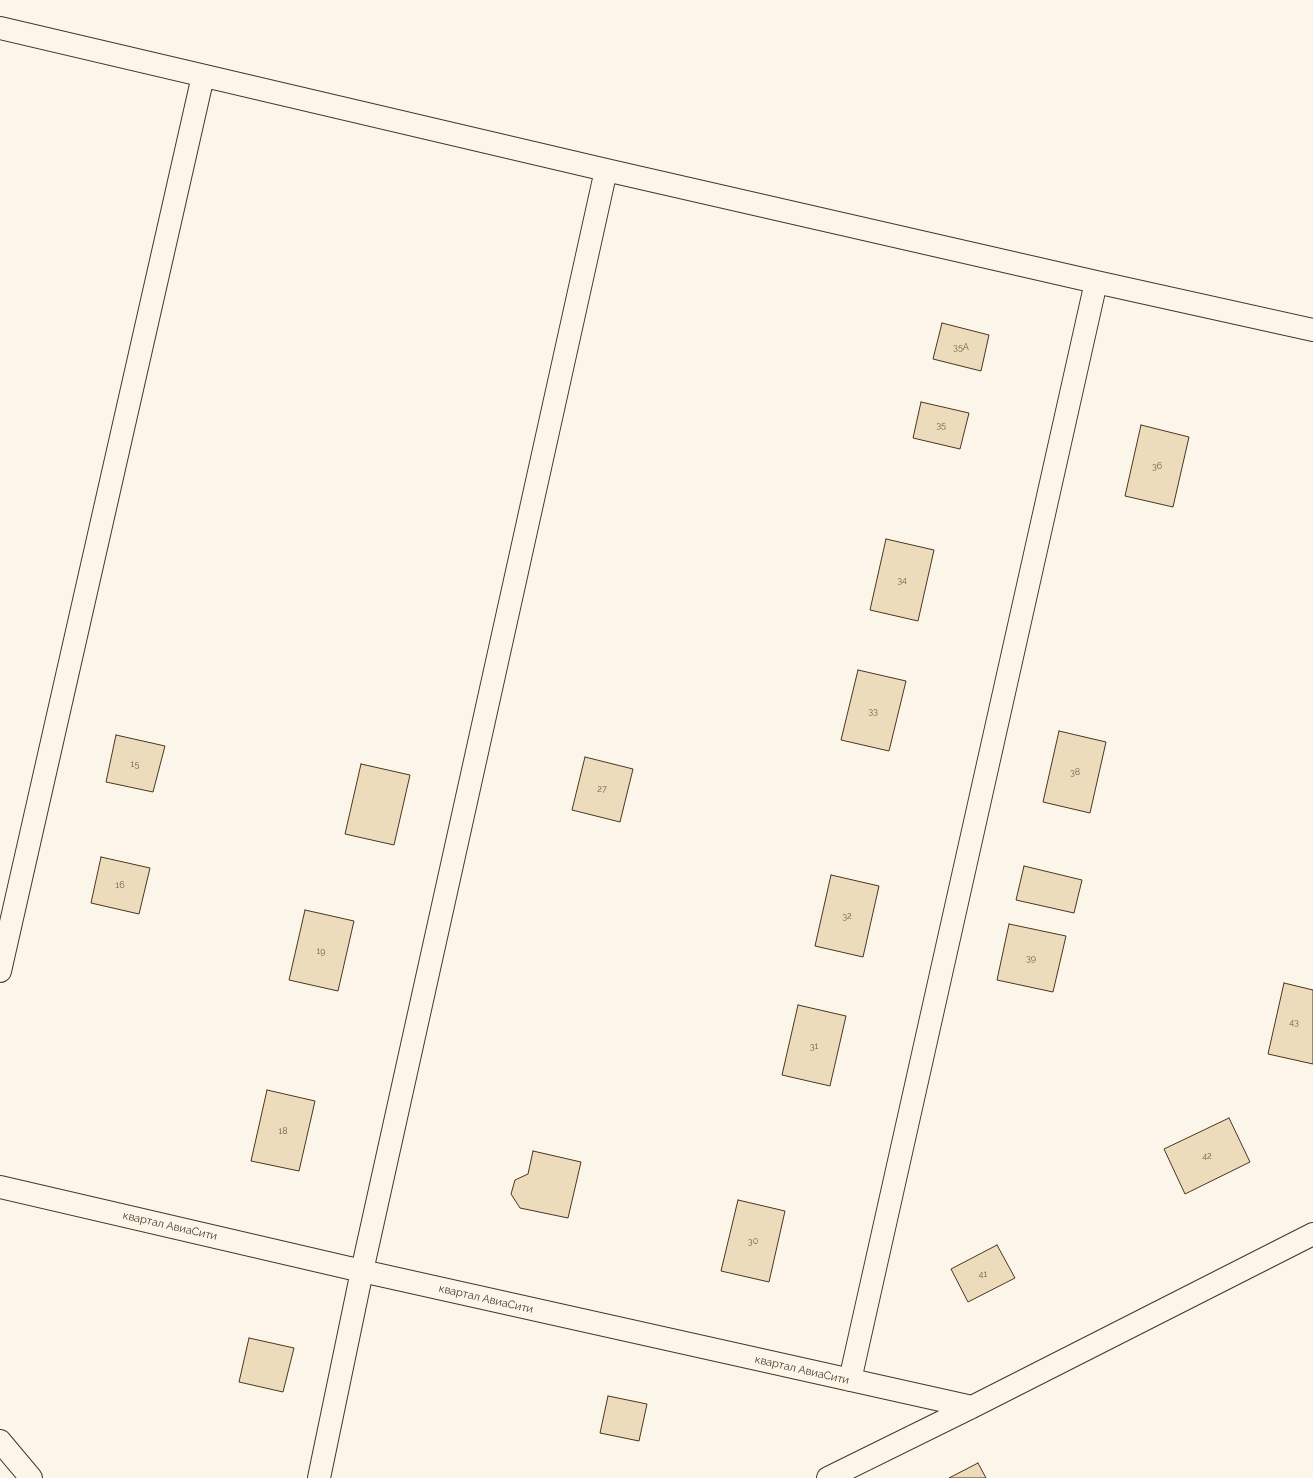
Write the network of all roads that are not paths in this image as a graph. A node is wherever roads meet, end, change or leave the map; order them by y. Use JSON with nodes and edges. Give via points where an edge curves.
{"nodes":[{"id":1,"x":0,"y":28,"type":"edge"},
{"id":2,"x":203,"y":76,"type":"junction"},
{"id":3,"x":606,"y":170,"type":"junction"},
{"id":4,"x":1096,"y":282,"type":"junction"},
{"id":5,"x":1313,"y":330,"type":"edge"},
{"id":6,"x":0,"y":971,"type":"edge"},
{"id":7,"x":0,"y":1187,"type":"edge"},
{"id":8,"x":1313,"y":1234,"type":"edge"},
{"id":9,"x":362,"y":1271,"type":"junction"},
{"id":10,"x":850,"y":1380,"type":"junction"},
{"id":11,"x":972,"y":1407,"type":"junction"},
{"id":12,"x":0,"y":1441,"type":"edge"},
{"id":13,"x":31,"y":1478,"type":"edge"},
{"id":14,"x":319,"y":1478,"type":"edge"},
{"id":15,"x":828,"y":1478,"type":"edge"}],
"edges":[{"from":1,"to":2,"type":"street"},
{"from":2,"to":3,"type":"street"},
{"from":2,"to":6,"type":"street"},
{"from":3,"to":4,"type":"street"},
{"from":3,"to":9,"type":"street"},
{"from":4,"to":5,"type":"street"},
{"from":4,"to":10,"type":"street"},
{"from":7,"to":9,"type":"street","name":"квартал АвиаСити"},
{"from":8,"to":11,"type":"street"},
{"from":9,"to":10,"type":"street","name":"квартал АвиаСити"},
{"from":9,"to":14,"type":"street"},
{"from":10,"to":11,"type":"street","name":"квартал АвиаСити"},
{"from":11,"to":15,"type":"street"},
{"from":12,"to":13,"type":"street"}]}
